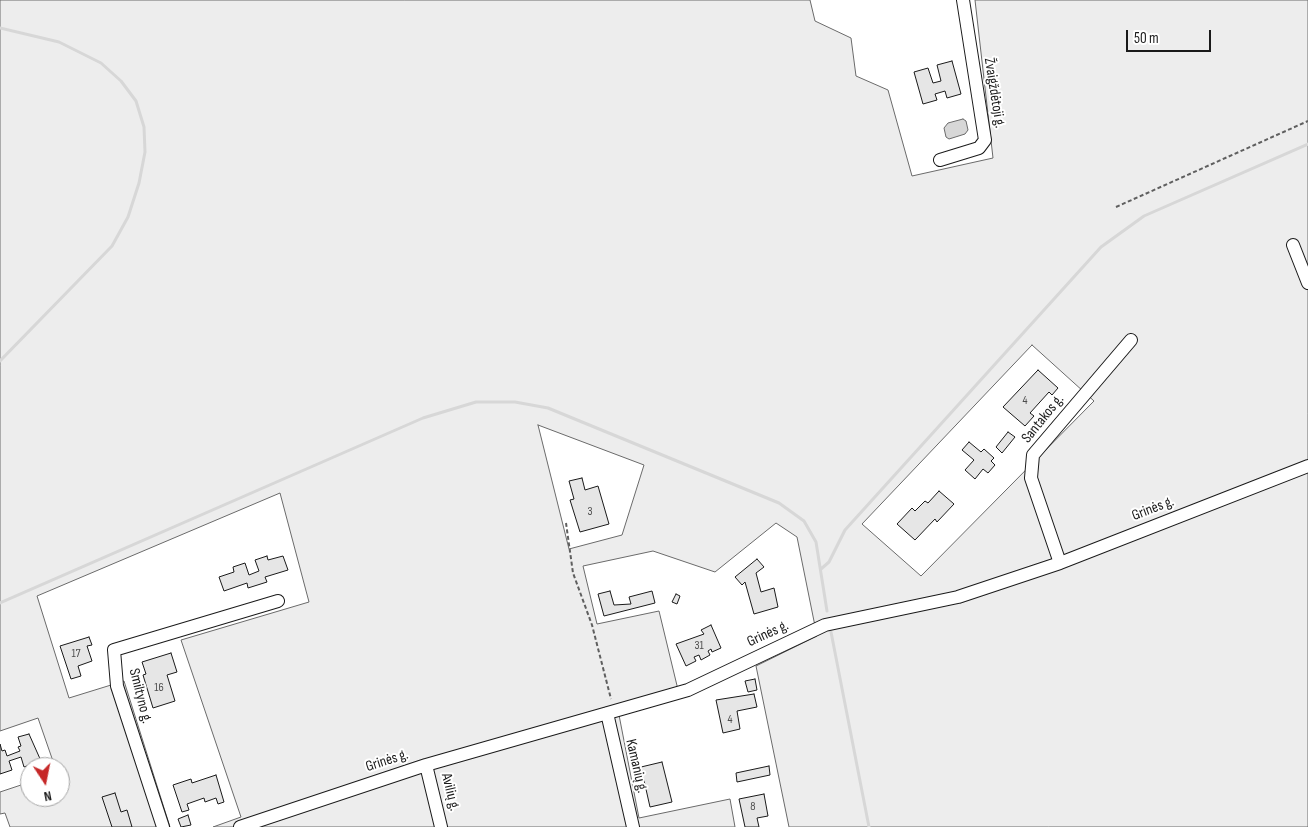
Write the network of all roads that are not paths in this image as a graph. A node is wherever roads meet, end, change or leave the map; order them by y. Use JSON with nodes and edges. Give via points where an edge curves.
{"nodes":[{"id":1,"x":963,"y":0,"type":"edge"},
{"id":2,"x":940,"y":160,"type":"dead end"},
{"id":3,"x":1293,"y":245,"type":"dead end"},
{"id":4,"x":1308,"y":283,"type":"edge"},
{"id":5,"x":1131,"y":340,"type":"dead end"},
{"id":6,"x":1308,"y":466,"type":"edge"},
{"id":7,"x":1060,"y":562,"type":"junction"},
{"id":8,"x":278,"y":601,"type":"dead end"},
{"id":9,"x":611,"y":712,"type":"junction"},
{"id":10,"x":426,"y":765,"type":"junction"},
{"id":11,"x":163,"y":827,"type":"edge"},
{"id":12,"x":240,"y":827,"type":"edge"},
{"id":13,"x":442,"y":827,"type":"edge"},
{"id":14,"x":633,"y":827,"type":"edge"}],
"edges":[{"from":1,"to":2,"type":"street","name":"Žvaigždėtoji g.","via":[[985,140],[978,148]]},
{"from":3,"to":4,"type":"street"},
{"from":5,"to":7,"type":"street","name":"Santakos g.","via":[[1033,455],[1031,478]]},
{"from":6,"to":7,"type":"street","name":"Grinės g."},
{"from":7,"to":9,"type":"street","name":"Grinės g.","via":[[958,596],[825,625],[688,690]]},
{"from":8,"to":11,"type":"street","name":"Smiltyno g.","via":[[114,650],[117,686]]},
{"from":9,"to":10,"type":"street","name":"Grinės g."},
{"from":9,"to":14,"type":"street","name":"Kamanių g."},
{"from":10,"to":12,"type":"street","name":"Grinės g."},
{"from":10,"to":13,"type":"street","name":"Avilių g."}]}
